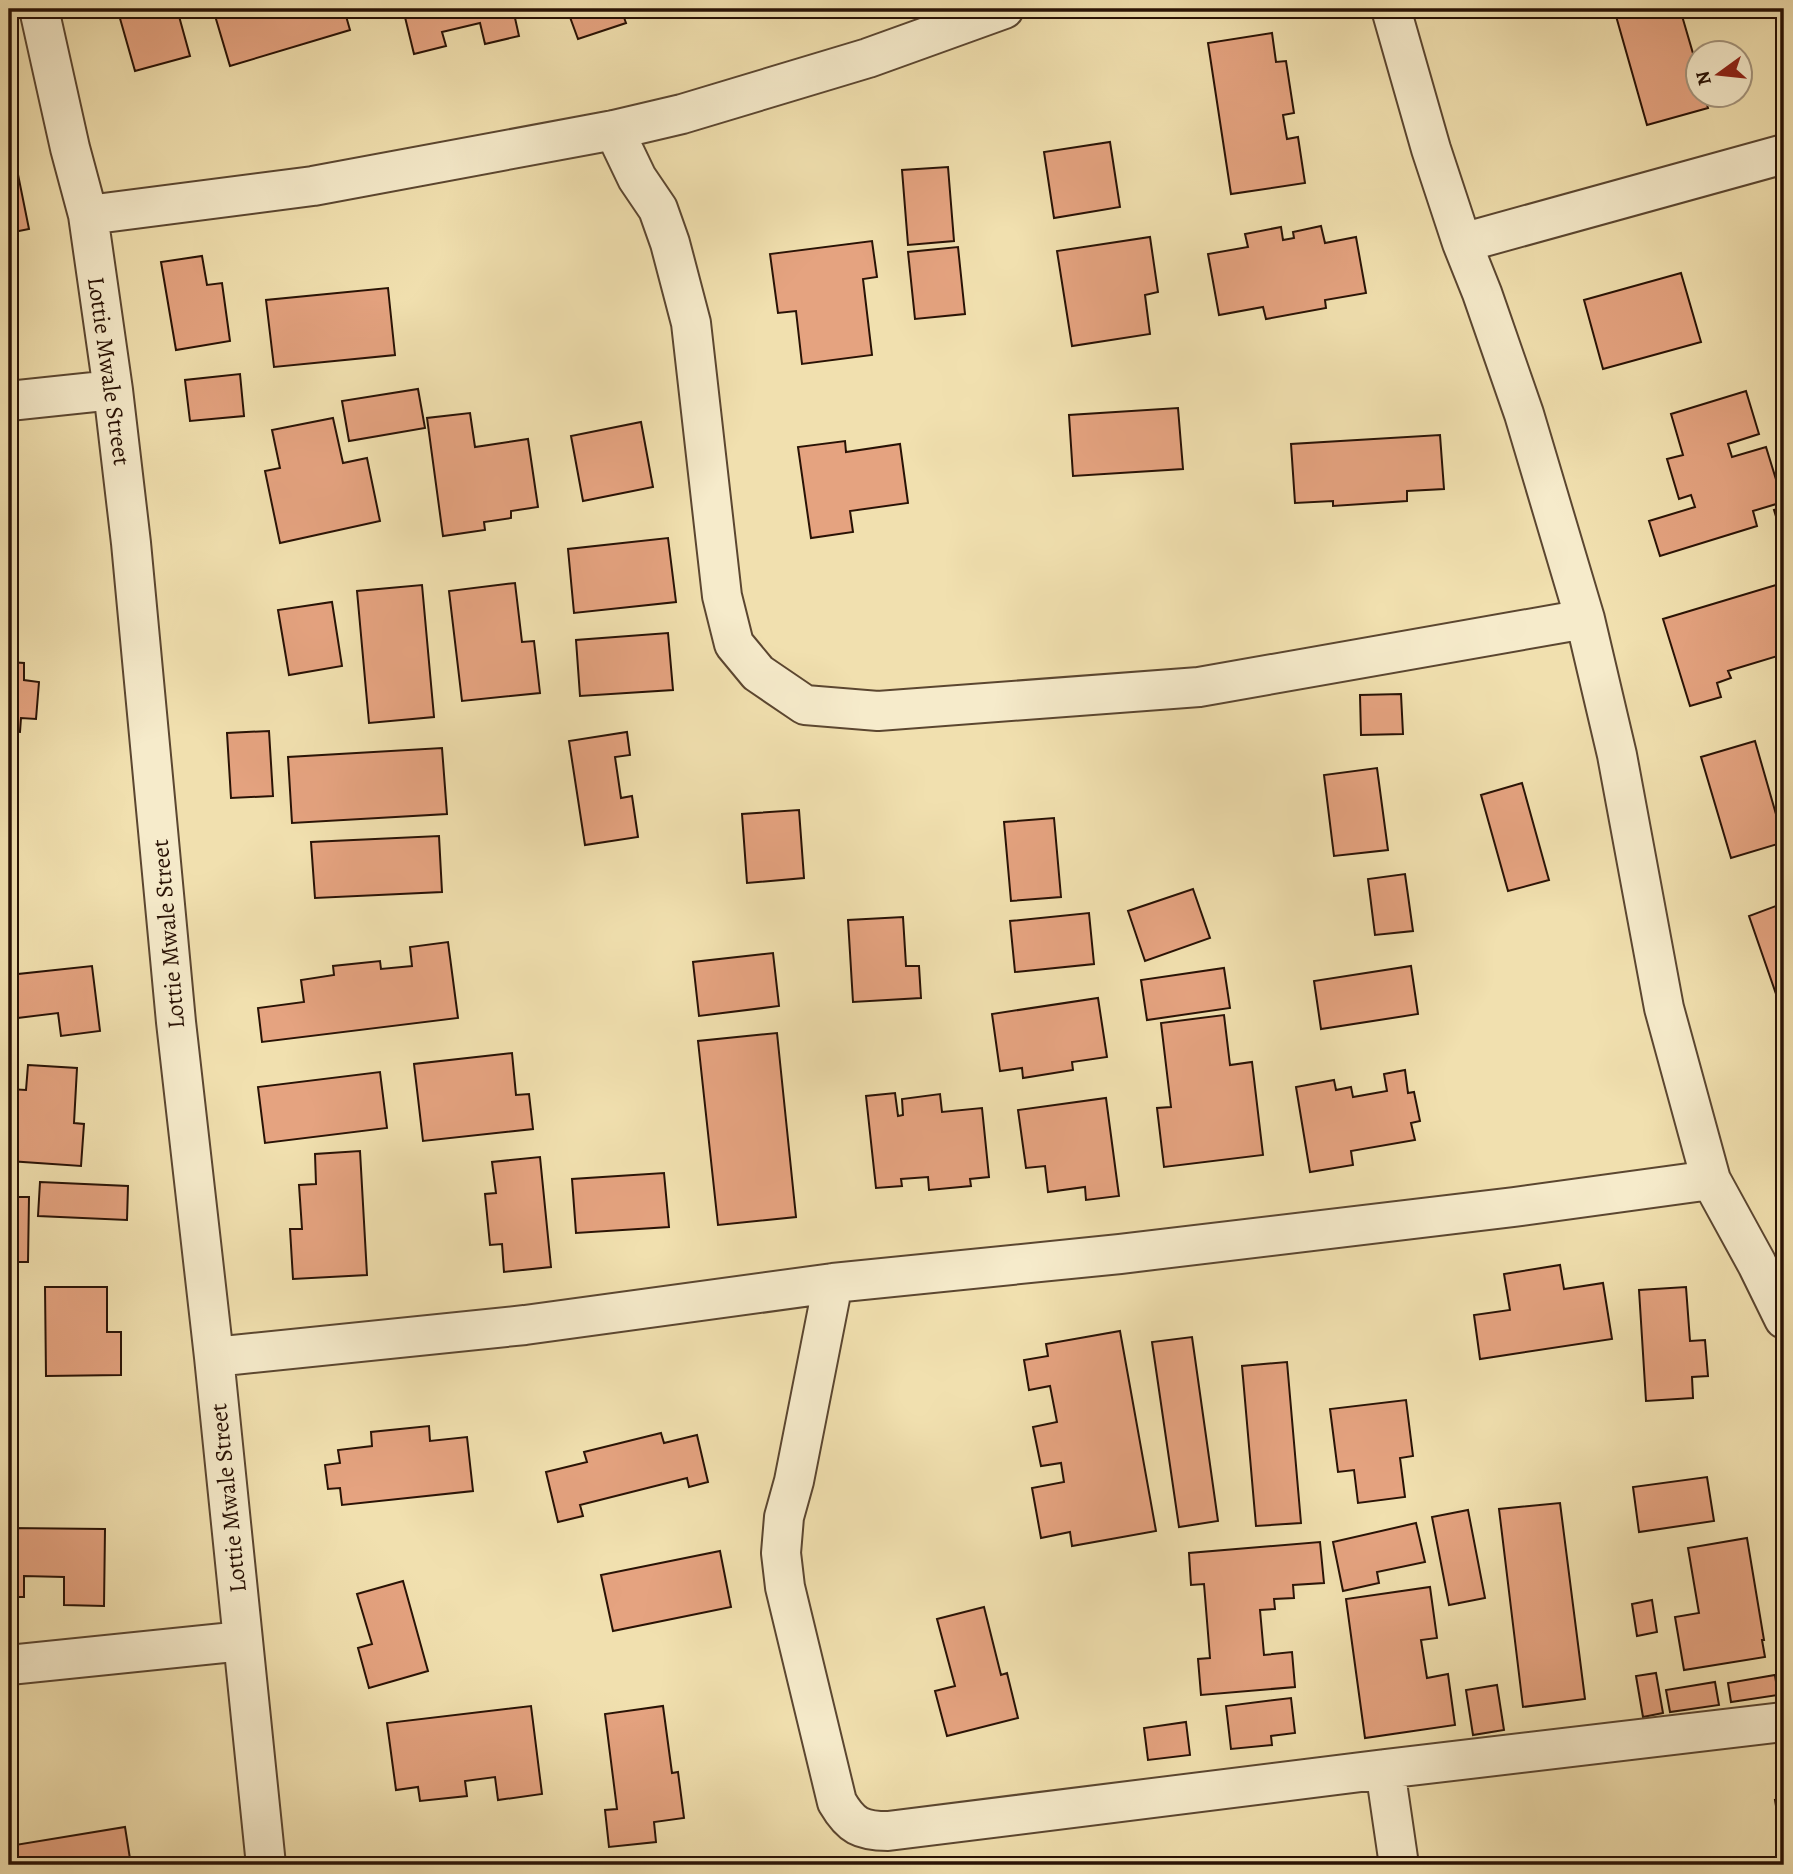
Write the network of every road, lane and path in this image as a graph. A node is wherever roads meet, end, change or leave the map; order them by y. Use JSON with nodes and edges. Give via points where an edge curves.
{"nodes":[{"id":1,"x":39,"y":9,"type":"edge"},
{"id":2,"x":1004,"y":9,"type":"edge"},
{"id":3,"x":1391,"y":9,"type":"edge"},
{"id":4,"x":614,"y":130,"type":"junction"},
{"id":5,"x":1784,"y":154,"type":"edge"},
{"id":6,"x":88,"y":215,"type":"junction"},
{"id":7,"x":1462,"y":243,"type":"junction"},
{"id":8,"x":113,"y":390,"type":"junction"},
{"id":9,"x":9,"y":401,"type":"edge"},
{"id":10,"x":1585,"y":619,"type":"junction"},
{"id":11,"x":1711,"y":1180,"type":"junction"},
{"id":12,"x":833,"y":1283,"type":"junction"},
{"id":13,"x":1784,"y":1319,"type":"edge"},
{"id":14,"x":214,"y":1357,"type":"junction"},
{"id":15,"x":243,"y":1641,"type":"junction"},
{"id":16,"x":9,"y":1665,"type":"edge"},
{"id":17,"x":1784,"y":1722,"type":"edge"},
{"id":18,"x":1385,"y":1769,"type":"junction"},
{"id":19,"x":266,"y":1865,"type":"edge"},
{"id":20,"x":1399,"y":1865,"type":"edge"}],
"edges":[{"from":1,"to":6,"type":"street","name":"Lottie Mwale Street"},
{"from":2,"to":4,"type":"street","via":[[868,58]]},
{"from":3,"to":7,"type":"street"},
{"from":4,"to":6,"type":"street","via":[[313,186]]},
{"from":4,"to":10,"type":"street","via":[[658,209],[691,323],[722,596],[734,644],[758,673],[805,705],[878,711],[1199,687]]},
{"from":5,"to":7,"type":"street"},
{"from":6,"to":8,"type":"street","name":"Lottie Mwale Street"},
{"from":7,"to":10,"type":"street","via":[[1524,414]]},
{"from":8,"to":9,"type":"street"},
{"from":8,"to":14,"type":"street","name":"Lottie Mwale Street"},
{"from":10,"to":11,"type":"street","via":[[1617,755],[1664,1008]]},
{"from":11,"to":12,"type":"street","via":[[1134,1252]]},
{"from":11,"to":13,"type":"street"},
{"from":12,"to":14,"type":"street","via":[[525,1325]]},
{"from":12,"to":18,"type":"street","via":[[784,1517],[781,1553],[833,1789],[844,1815],[858,1827],[888,1831]]},
{"from":14,"to":15,"type":"street","name":"Lottie Mwale Street"},
{"from":15,"to":16,"type":"street"},
{"from":15,"to":19,"type":"street","name":"Lottie Mwale Street"},
{"from":17,"to":18,"type":"street"},
{"from":18,"to":20,"type":"street"}]}
